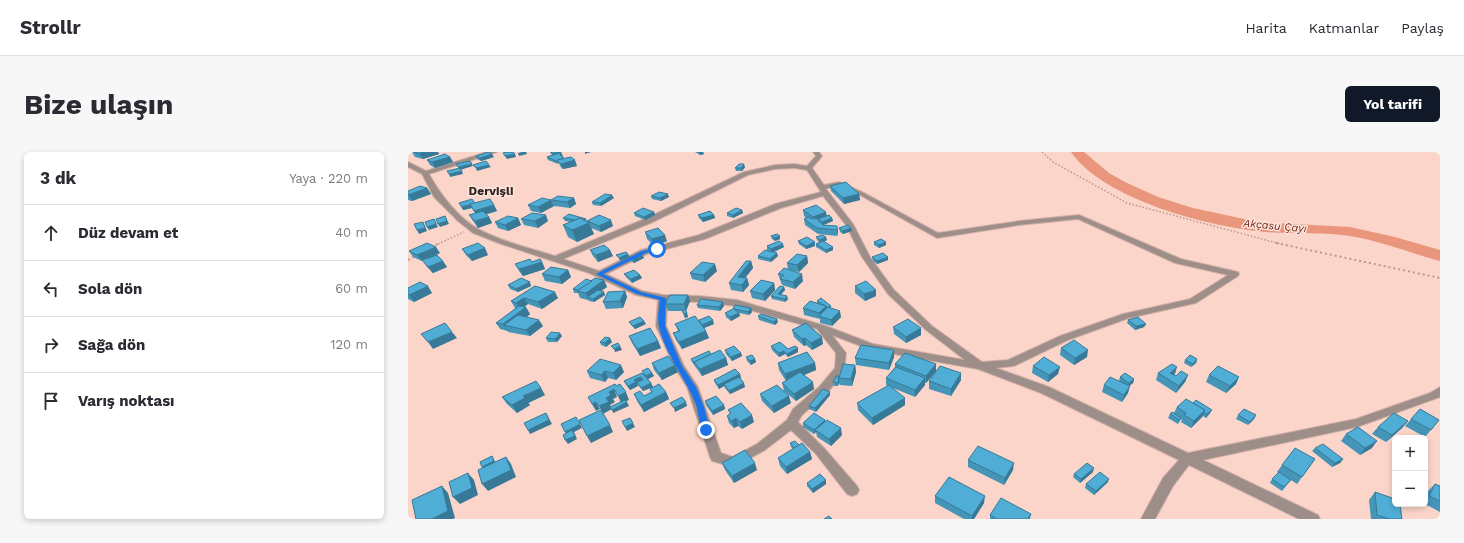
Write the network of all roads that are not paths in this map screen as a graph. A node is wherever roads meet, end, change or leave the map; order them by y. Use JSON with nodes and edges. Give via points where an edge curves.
{"nodes":[{"id":1,"x":494,"y":152,"type":"edge"},
{"id":2,"x":816,"y":152,"type":"edge"},
{"id":3,"x":408,"y":164,"type":"edge"},
{"id":4,"x":809,"y":168,"type":"junction"},
{"id":5,"x":425,"y":173,"type":"junction"},
{"id":6,"x":824,"y":190,"type":"junction"},
{"id":7,"x":555,"y":259,"type":"junction"},
{"id":8,"x":599,"y":274,"type":"junction"},
{"id":9,"x":663,"y":298,"type":"junction"},
{"id":10,"x":821,"y":328,"type":"junction"},
{"id":11,"x":980,"y":366,"type":"junction"},
{"id":12,"x":1440,"y":391,"type":"edge"},
{"id":13,"x":792,"y":423,"type":"junction"},
{"id":14,"x":1188,"y":458,"type":"junction"},
{"id":15,"x":852,"y":490,"type":"dead end"},
{"id":16,"x":1148,"y":519,"type":"edge"},
{"id":17,"x":1314,"y":519,"type":"edge"}],
"edges":[{"from":1,"to":5,"type":"street"},
{"from":2,"to":4,"type":"street","via":[[819,156]]},
{"from":3,"to":5,"type":"street"},
{"from":4,"to":6,"type":"street"},
{"from":4,"to":7,"type":"street","via":[[775,167],[746,173],[650,220]]},
{"from":5,"to":7,"type":"street","via":[[438,195],[472,228]]},
{"from":6,"to":8,"type":"street","via":[[702,238],[644,252]]},
{"from":6,"to":11,"type":"street","via":[[850,224],[866,257],[891,292],[929,328]]},
{"from":6,"to":11,"type":"street","via":[[836,182],[936,236],[1079,217],[1178,261],[1235,274],[1193,301],[1126,316],[1064,338],[1010,363]]},
{"from":7,"to":8,"type":"street"},
{"from":8,"to":9,"type":"street","via":[[639,293]]},
{"from":9,"to":10,"type":"street","via":[[737,302]]},
{"from":9,"to":13,"type":"street","via":[[662,326],[679,366],[695,394],[716,457],[734,462],[761,447]]},
{"from":10,"to":11,"type":"street","via":[[871,347]]},
{"from":10,"to":13,"type":"street","via":[[841,353],[840,368],[823,390],[797,412]]},
{"from":11,"to":14,"type":"street","via":[[1045,390]]},
{"from":12,"to":14,"type":"street","via":[[1434,396],[1358,422]]},
{"from":13,"to":15,"type":"street","via":[[820,451]]},
{"from":14,"to":16,"type":"street","via":[[1168,482]]},
{"from":14,"to":17,"type":"street"}]}
